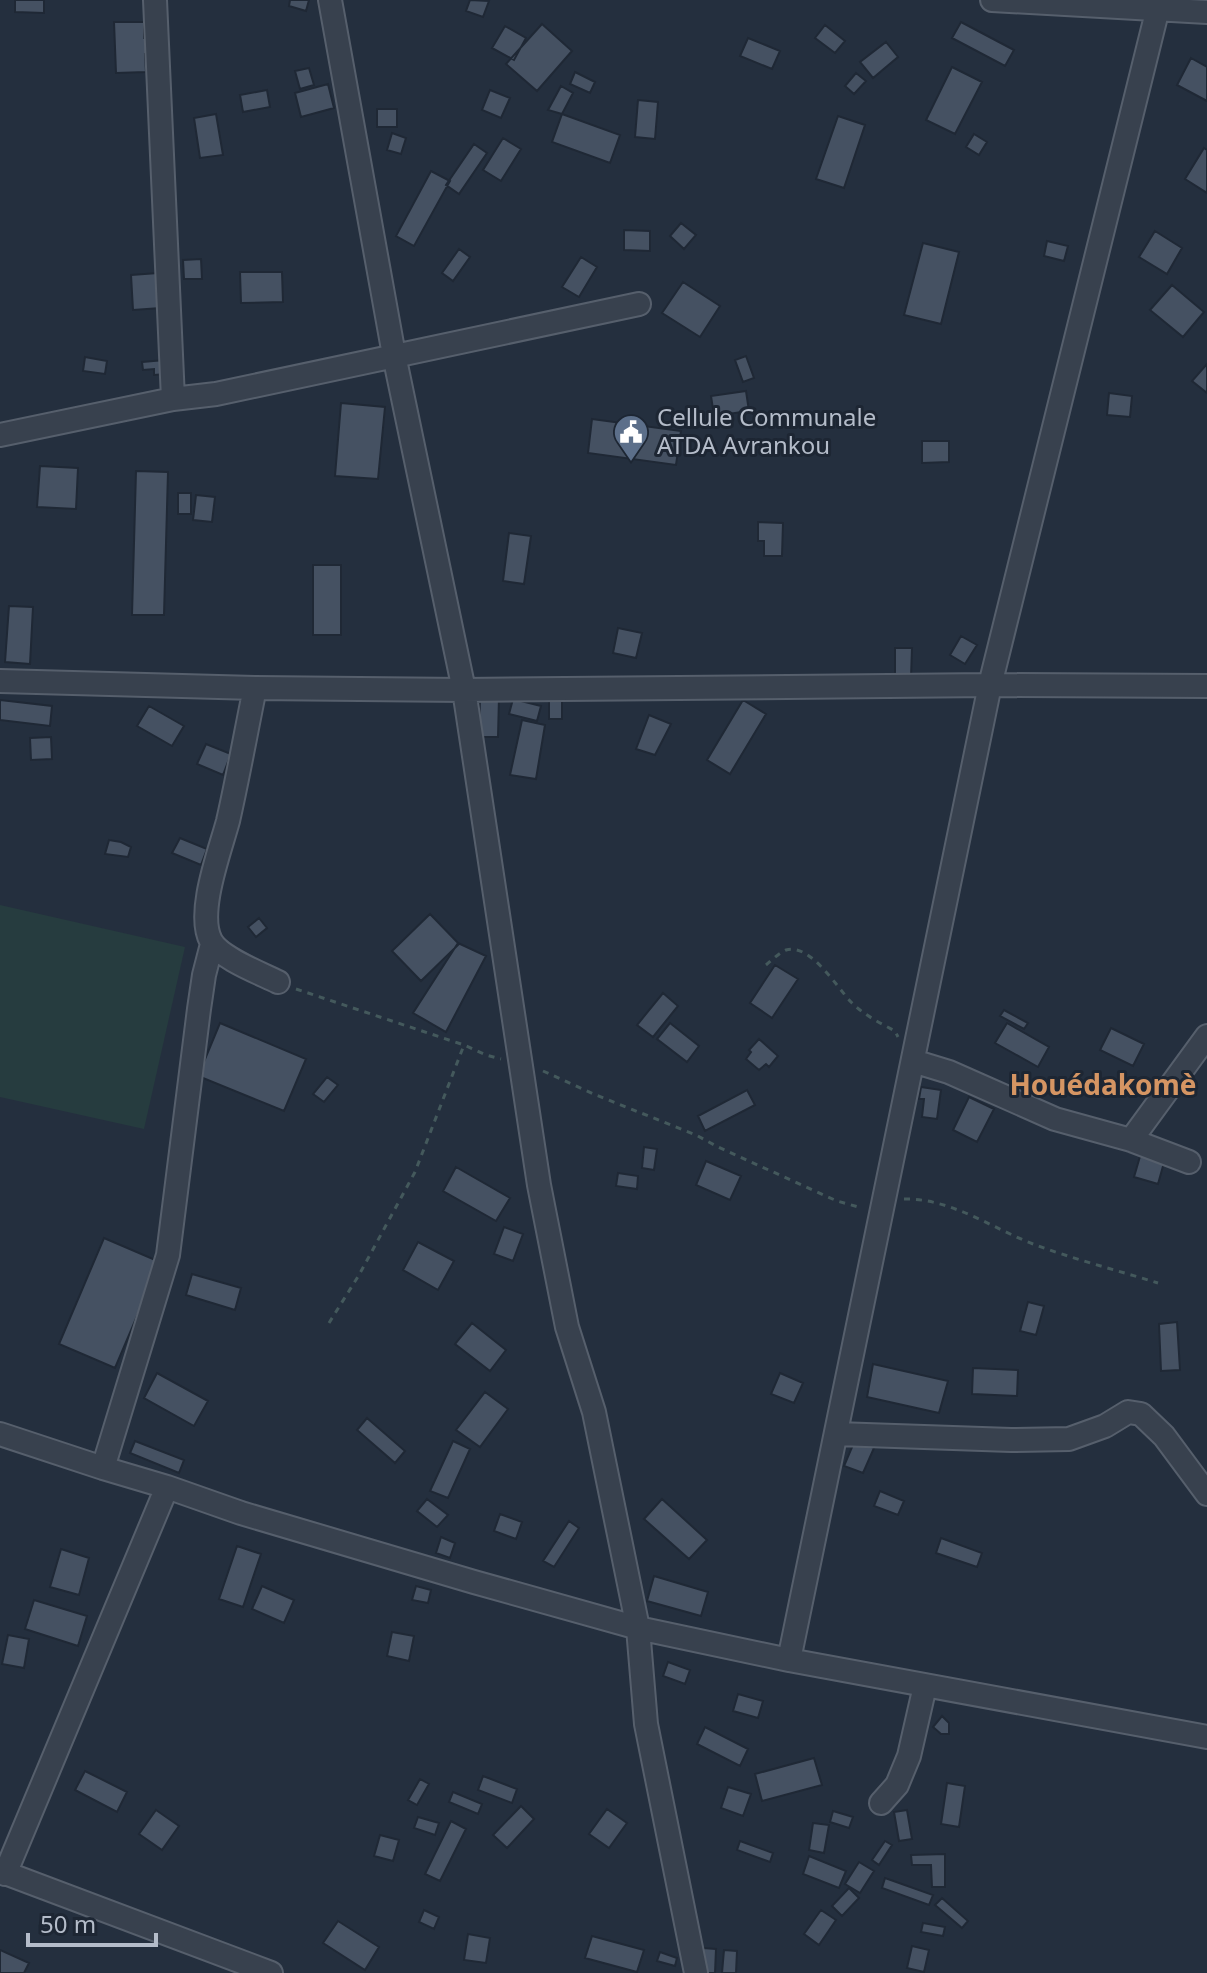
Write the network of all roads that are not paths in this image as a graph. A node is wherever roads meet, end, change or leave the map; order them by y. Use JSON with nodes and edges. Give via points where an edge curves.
{"nodes":[{"id":1,"x":155,"y":0,"type":"edge"},
{"id":2,"x":330,"y":0,"type":"edge"},
{"id":3,"x":992,"y":0,"type":"edge"},
{"id":4,"x":1159,"y":5,"type":"edge"},
{"id":5,"x":1207,"y":12,"type":"edge"},
{"id":6,"x":639,"y":304,"type":"dead end"},
{"id":7,"x":394,"y":355,"type":"junction"},
{"id":8,"x":173,"y":399,"type":"junction"},
{"id":9,"x":0,"y":435,"type":"edge"},
{"id":10,"x":0,"y":681,"type":"edge"},
{"id":11,"x":990,"y":685,"type":"junction"},
{"id":12,"x":1207,"y":686,"type":"edge"},
{"id":13,"x":255,"y":688,"type":"junction"},
{"id":14,"x":464,"y":690,"type":"junction"},
{"id":15,"x":212,"y":944,"type":"junction"},
{"id":16,"x":278,"y":982,"type":"road end"},
{"id":17,"x":1207,"y":1036,"type":"edge"},
{"id":18,"x":913,"y":1061,"type":"junction"},
{"id":19,"x":1131,"y":1140,"type":"junction"},
{"id":20,"x":1189,"y":1162,"type":"dead end"},
{"id":21,"x":0,"y":1434,"type":"edge"},
{"id":22,"x":837,"y":1434,"type":"junction"},
{"id":23,"x":103,"y":1468,"type":"junction"},
{"id":24,"x":167,"y":1487,"type":"junction"},
{"id":25,"x":1207,"y":1494,"type":"edge"},
{"id":26,"x":638,"y":1628,"type":"junction"},
{"id":27,"x":789,"y":1660,"type":"junction"},
{"id":28,"x":925,"y":1686,"type":"junction"},
{"id":29,"x":1207,"y":1737,"type":"edge"},
{"id":30,"x":881,"y":1803,"type":"dead end"},
{"id":31,"x":3,"y":1872,"type":"edge"},
{"id":32,"x":271,"y":1973,"type":"edge"},
{"id":33,"x":696,"y":1973,"type":"edge"}],
"edges":[{"from":1,"to":8,"type":"street"},
{"from":2,"to":7,"type":"street"},
{"from":3,"to":4,"type":"street"},
{"from":4,"to":5,"type":"street"},
{"from":4,"to":11,"type":"street"},
{"from":6,"to":7,"type":"street"},
{"from":7,"to":8,"type":"street"},
{"from":7,"to":14,"type":"street"},
{"from":8,"to":9,"type":"street"},
{"from":10,"to":13,"type":"street"},
{"from":11,"to":12,"type":"street"},
{"from":11,"to":14,"type":"street"},
{"from":11,"to":18,"type":"street"},
{"from":13,"to":14,"type":"street"},
{"from":13,"to":15,"type":"street","via":[[213,873],[206,915]]},
{"from":14,"to":26,"type":"street","via":[[539,1185],[567,1327],[594,1412]]},
{"from":15,"to":16,"type":"street"},
{"from":15,"to":23,"type":"street","via":[[168,1255]]},
{"from":17,"to":19,"type":"street"},
{"from":18,"to":19,"type":"street","via":[[1055,1119]]},
{"from":18,"to":22,"type":"street"},
{"from":19,"to":20,"type":"street"},
{"from":21,"to":23,"type":"street"},
{"from":22,"to":25,"type":"street","via":[[1069,1439],[1128,1412],[1141,1414]]},
{"from":22,"to":27,"type":"street"},
{"from":23,"to":24,"type":"street"},
{"from":24,"to":26,"type":"street"},
{"from":24,"to":31,"type":"street"},
{"from":26,"to":27,"type":"street"},
{"from":26,"to":33,"type":"street","via":[[646,1724]]},
{"from":27,"to":28,"type":"street"},
{"from":28,"to":29,"type":"street"},
{"from":28,"to":30,"type":"street","via":[[909,1756],[897,1785]]},
{"from":31,"to":32,"type":"street"}]}
